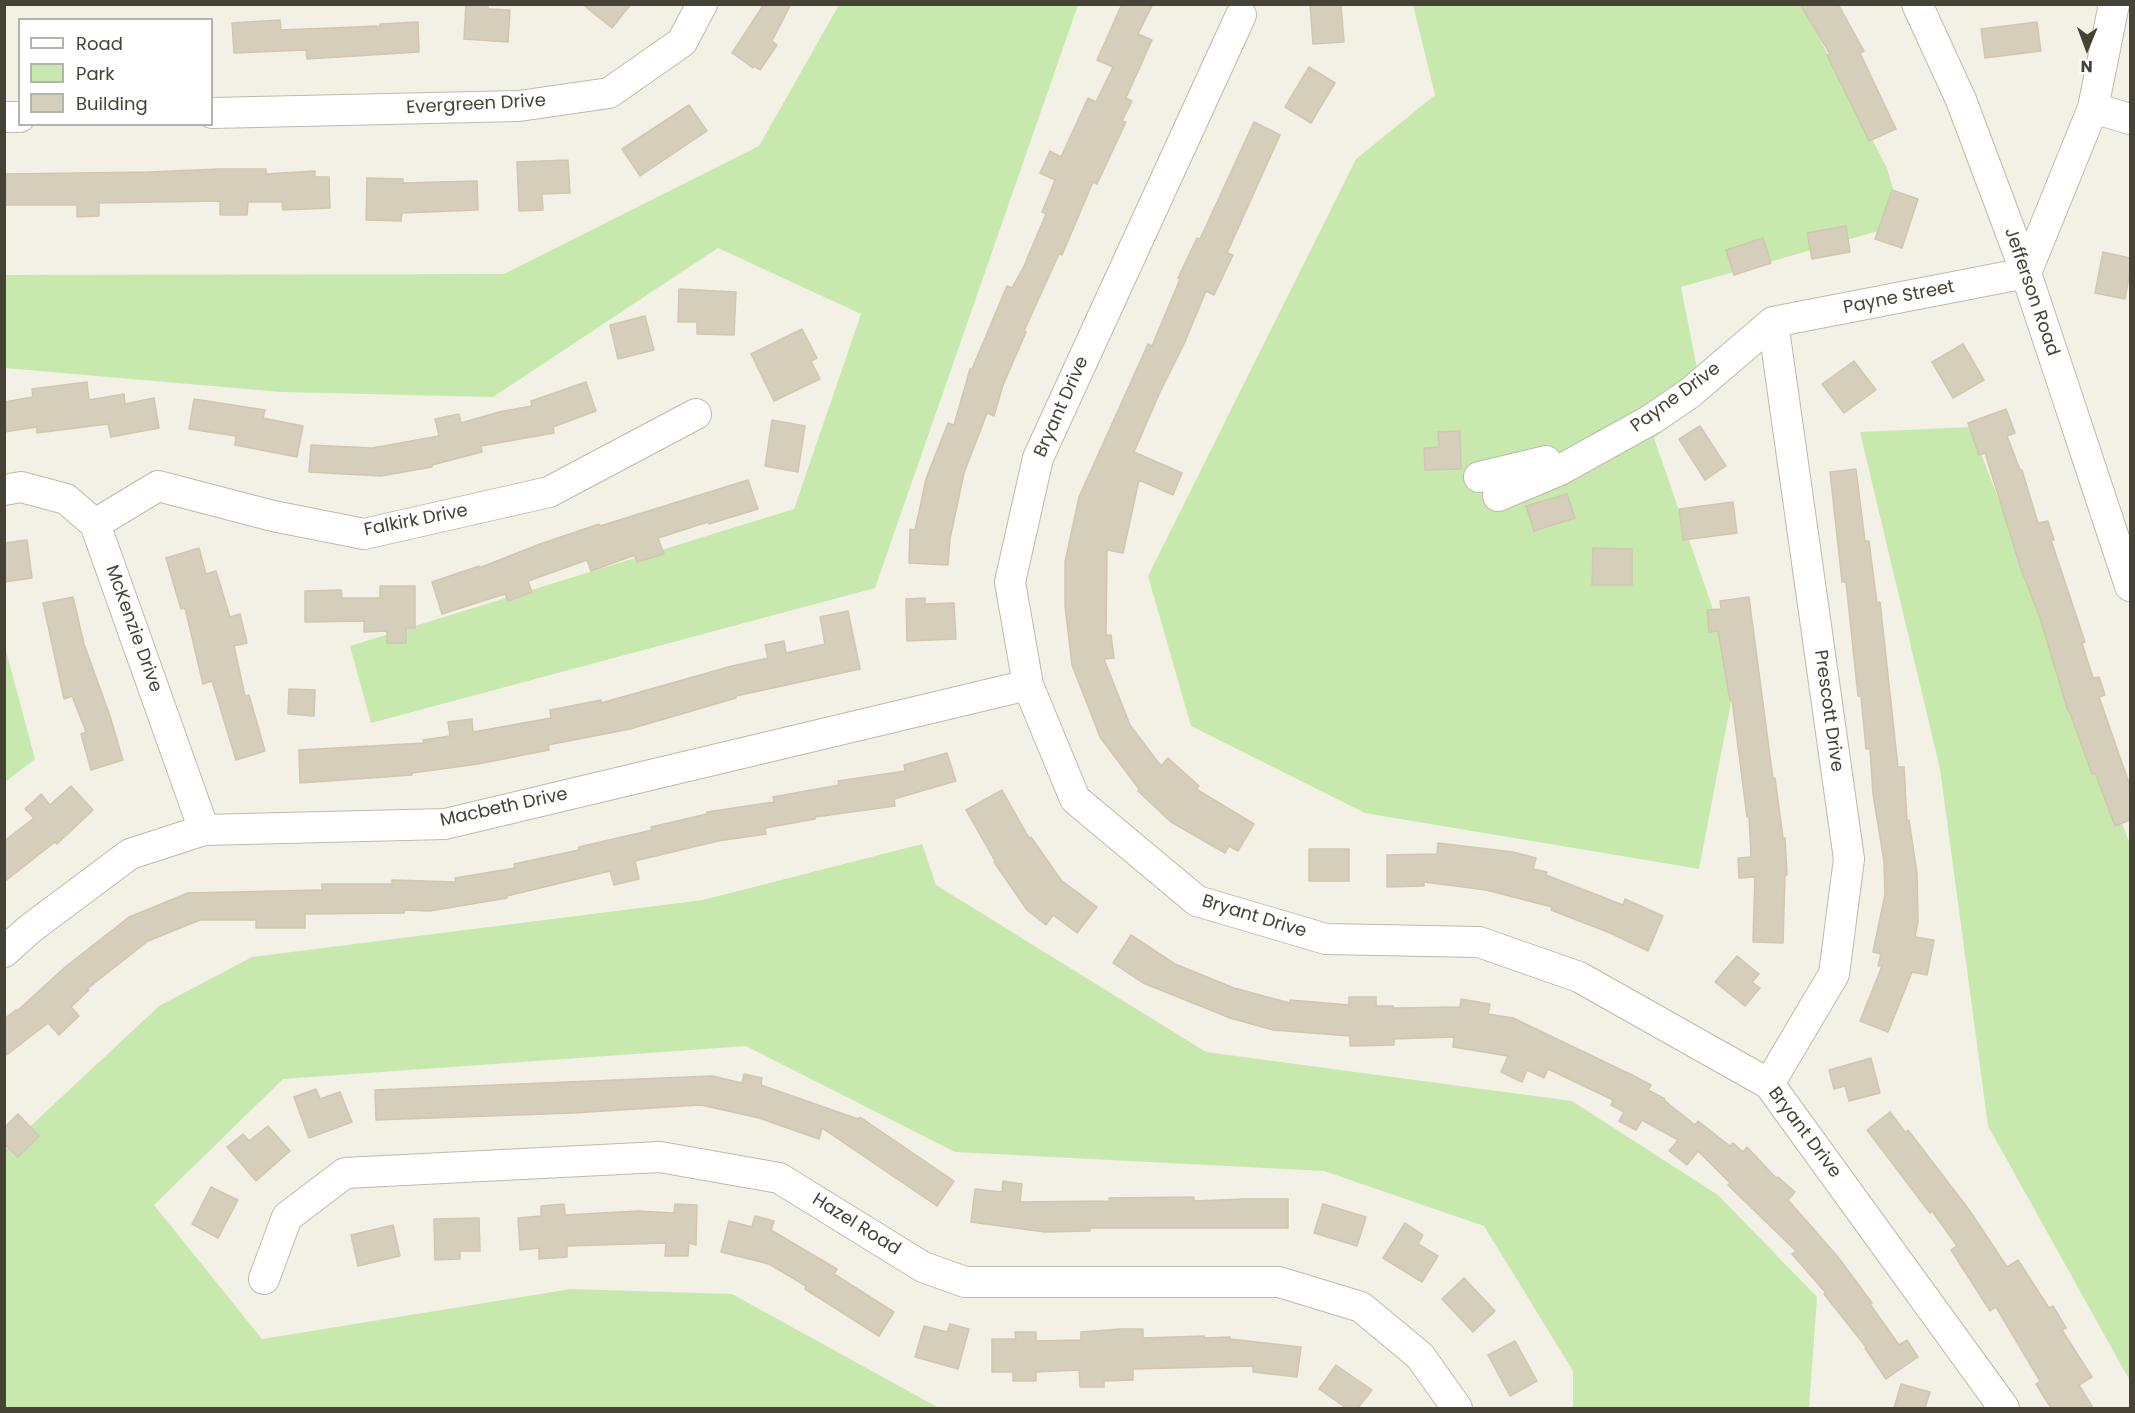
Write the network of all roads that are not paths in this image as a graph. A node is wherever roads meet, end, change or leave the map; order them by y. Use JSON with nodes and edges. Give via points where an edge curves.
{"nodes":[{"id":1,"x":702,"y":4,"type":"edge"},
{"id":2,"x":1917,"y":4,"type":"edge"},
{"id":3,"x":2114,"y":4,"type":"edge"},
{"id":4,"x":1241,"y":15,"type":"dead end"},
{"id":5,"x":2093,"y":108,"type":"junction"},
{"id":6,"x":213,"y":113,"type":"edge"},
{"id":7,"x":2130,"y":119,"type":"edge"},
{"id":8,"x":2026,"y":273,"type":"junction"},
{"id":9,"x":1773,"y":322,"type":"junction"},
{"id":10,"x":696,"y":414,"type":"dead end"},
{"id":11,"x":1488,"y":487,"type":"dead end"},
{"id":12,"x":4,"y":490,"type":"edge"},
{"id":13,"x":95,"y":524,"type":"junction"},
{"id":14,"x":2129,"y":575,"type":"edge"},
{"id":15,"x":1028,"y":685,"type":"junction"},
{"id":16,"x":204,"y":830,"type":"junction"},
{"id":17,"x":4,"y":952,"type":"edge"},
{"id":18,"x":1769,"y":1084,"type":"junction"},
{"id":19,"x":264,"y":1279,"type":"dead end"},
{"id":20,"x":1457,"y":1408,"type":"edge"},
{"id":21,"x":2004,"y":1408,"type":"edge"}],
"edges":[{"from":1,"to":6,"type":"street","name":"Evergreen Drive","via":[[682,42],[609,93],[519,106]]},
{"from":2,"to":8,"type":"street","name":"Jefferson Road","via":[[1961,100]]},
{"from":3,"to":5,"type":"street"},
{"from":4,"to":15,"type":"street","name":"Bryant Drive","via":[[1038,458],[1010,582]]},
{"from":5,"to":7,"type":"street"},
{"from":5,"to":8,"type":"street"},
{"from":8,"to":9,"type":"street","name":"Payne Street"},
{"from":8,"to":14,"type":"street","name":"Jefferson Road"},
{"from":9,"to":11,"type":"street","name":"Payne Drive","via":[[1690,393],[1652,419],[1573,464]]},
{"from":9,"to":18,"type":"street","name":"Prescott Drive","via":[[1849,859],[1834,974]]},
{"from":10,"to":13,"type":"street","name":"Falkirk Drive","via":[[549,492],[364,534],[273,516],[158,486]]},
{"from":12,"to":13,"type":"street","name":"McKenzie Drive","via":[[21,487],[66,499]]},
{"from":13,"to":16,"type":"street","name":"McKenzie Drive"},
{"from":15,"to":16,"type":"street","name":"Macbeth Drive","via":[[445,824]]},
{"from":15,"to":18,"type":"street","name":"Bryant Drive","via":[[1076,799],[1197,900],[1326,939],[1479,942],[1579,977]]},
{"from":16,"to":17,"type":"street","name":"Macbeth Drive","via":[[130,854]]},
{"from":18,"to":21,"type":"street","name":"Bryant Drive"},
{"from":19,"to":20,"type":"street","name":"Hazel Road","via":[[287,1217],[345,1173],[660,1157],[779,1178],[923,1268],[965,1282],[1279,1282],[1361,1307],[1420,1356]]}]}
